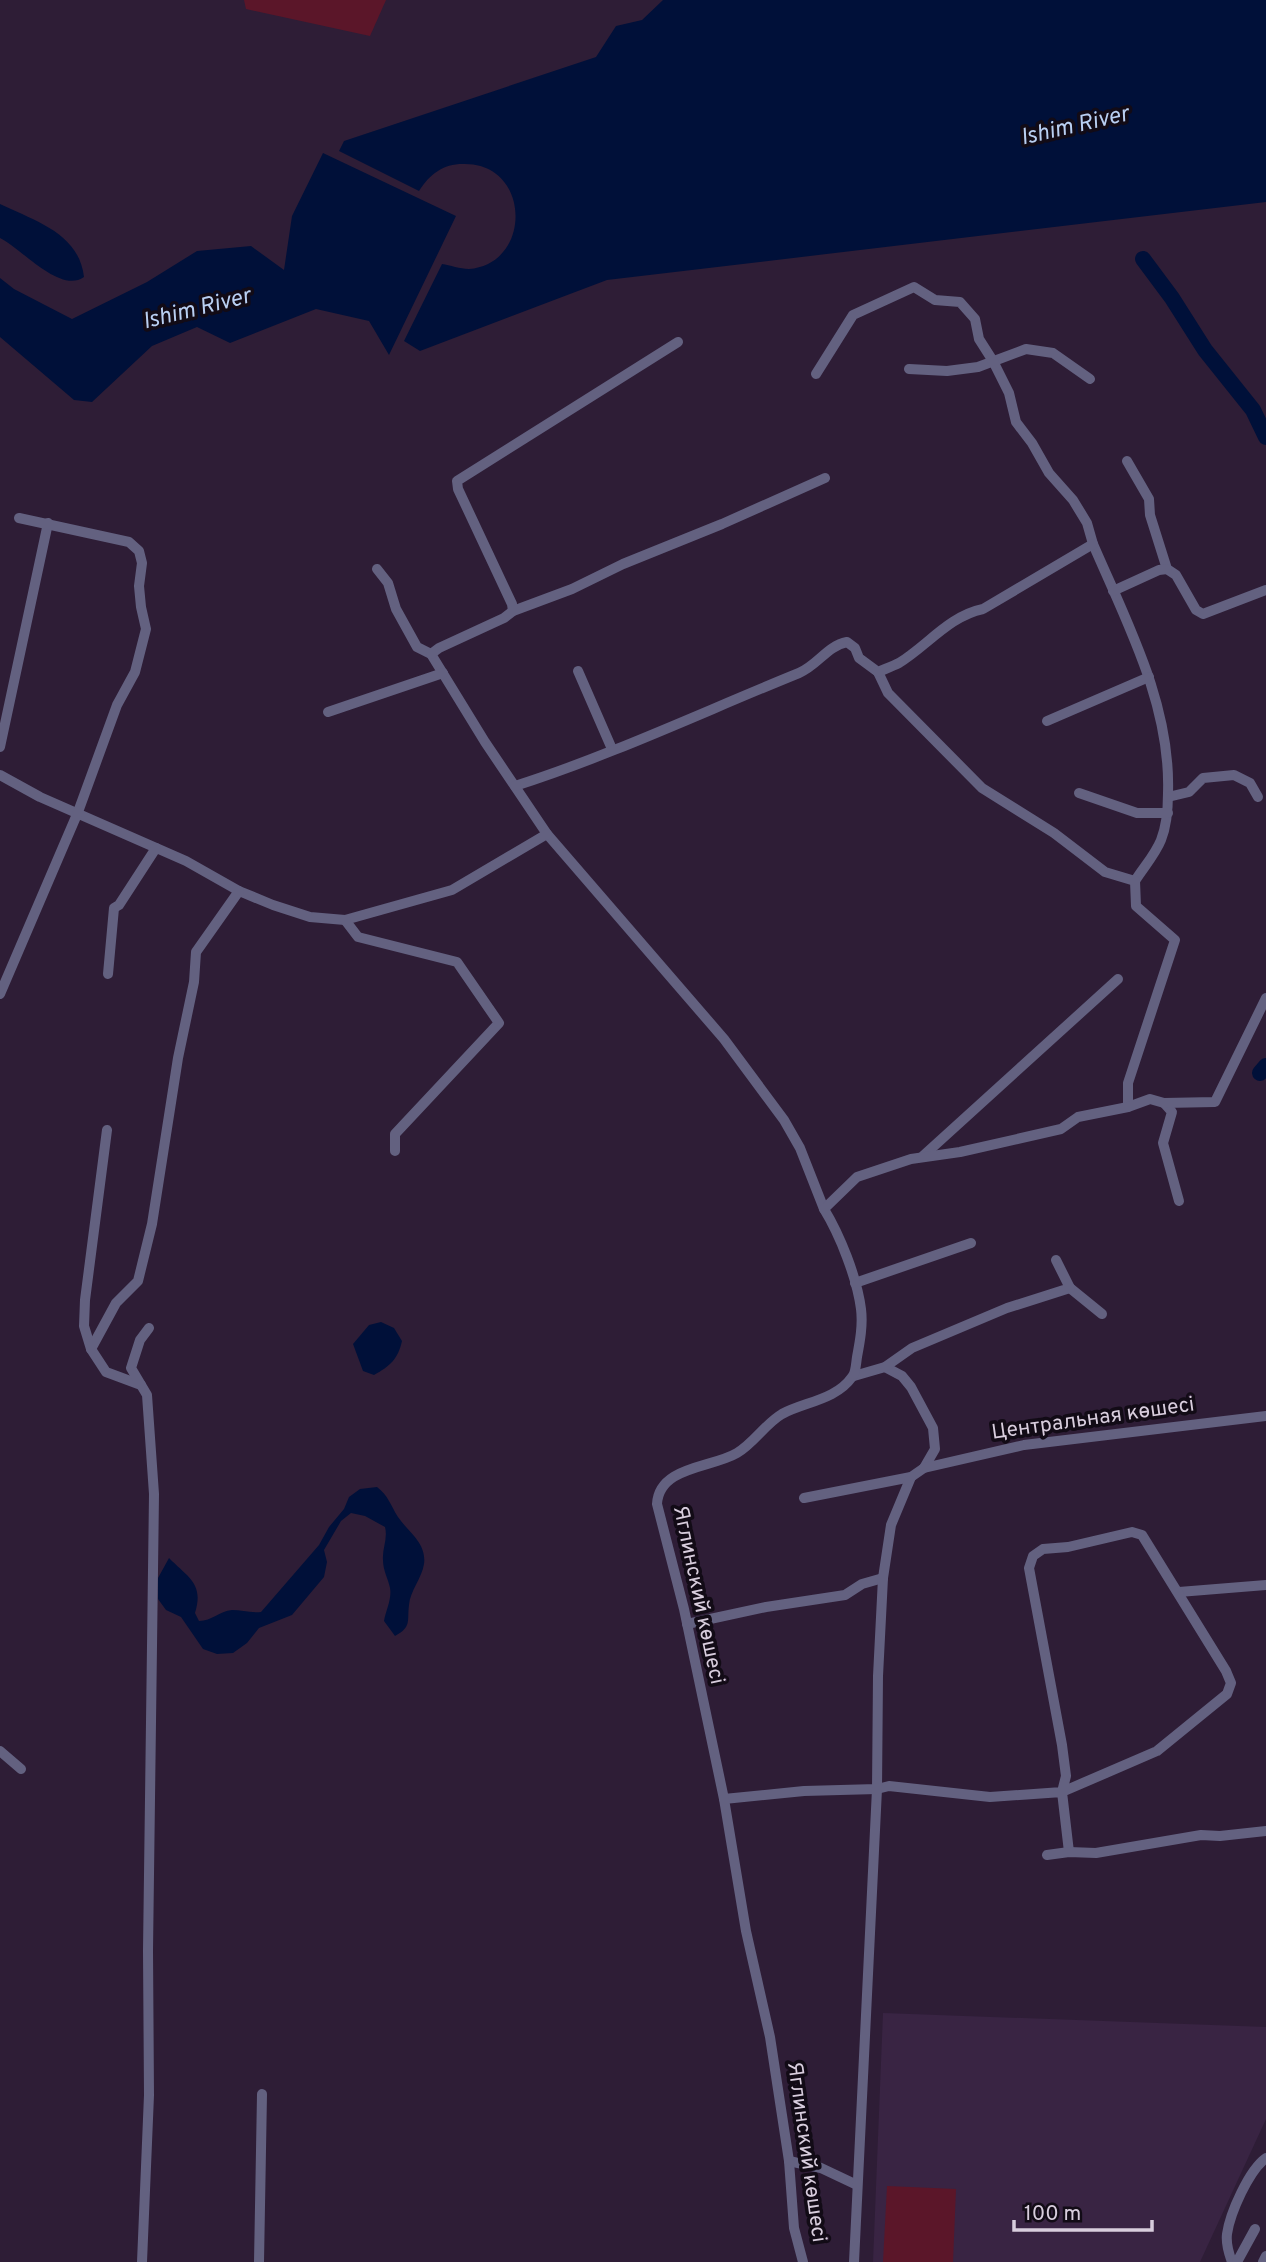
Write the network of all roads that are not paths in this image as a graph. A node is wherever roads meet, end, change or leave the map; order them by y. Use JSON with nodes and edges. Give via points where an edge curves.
{"nodes":[{"id":1,"x":678,"y":342,"type":"dead end"},
{"id":2,"x":993,"y":361,"type":"junction"},
{"id":3,"x":909,"y":369,"type":"dead end"},
{"id":4,"x":816,"y":374,"type":"dead end"},
{"id":5,"x":1090,"y":379,"type":"dead end"},
{"id":6,"x":1127,"y":461,"type":"dead end"},
{"id":7,"x":825,"y":478,"type":"dead end"},
{"id":8,"x":19,"y":518,"type":"dead end"},
{"id":9,"x":48,"y":523,"type":"junction"},
{"id":10,"x":1093,"y":544,"type":"junction"},
{"id":11,"x":377,"y":569,"type":"dead end"},
{"id":12,"x":1167,"y":569,"type":"junction"},
{"id":13,"x":1266,"y":590,"type":"edge"},
{"id":14,"x":1113,"y":591,"type":"junction"},
{"id":15,"x":513,"y":611,"type":"junction"},
{"id":16,"x":431,"y":654,"type":"junction"},
{"id":17,"x":579,"y":671,"type":"dead end"},
{"id":18,"x":878,"y":672,"type":"junction"},
{"id":19,"x":443,"y":673,"type":"junction"},
{"id":20,"x":1149,"y":677,"type":"junction"},
{"id":21,"x":328,"y":712,"type":"dead end"},
{"id":22,"x":1047,"y":721,"type":"dead end"},
{"id":23,"x":0,"y":747,"type":"edge"},
{"id":24,"x":612,"y":750,"type":"junction"},
{"id":25,"x":0,"y":775,"type":"edge"},
{"id":26,"x":515,"y":786,"type":"junction"},
{"id":27,"x":1079,"y":793,"type":"dead end"},
{"id":28,"x":1168,"y":797,"type":"junction"},
{"id":29,"x":1258,"y":797,"type":"dead end"},
{"id":30,"x":78,"y":812,"type":"junction"},
{"id":31,"x":1168,"y":813,"type":"junction"},
{"id":32,"x":547,"y":835,"type":"junction"},
{"id":33,"x":156,"y":848,"type":"junction"},
{"id":34,"x":1135,"y":881,"type":"junction"},
{"id":35,"x":239,"y":891,"type":"junction"},
{"id":36,"x":345,"y":920,"type":"junction"},
{"id":37,"x":108,"y":974,"type":"dead end"},
{"id":38,"x":1118,"y":979,"type":"dead end"},
{"id":39,"x":0,"y":994,"type":"edge"},
{"id":40,"x":1266,"y":999,"type":"edge"},
{"id":41,"x":1164,"y":1103,"type":"junction"},
{"id":42,"x":1128,"y":1107,"type":"junction"},
{"id":43,"x":107,"y":1130,"type":"dead end"},
{"id":44,"x":395,"y":1151,"type":"dead end"},
{"id":45,"x":923,"y":1156,"type":"junction"},
{"id":46,"x":1179,"y":1201,"type":"dead end"},
{"id":47,"x":824,"y":1209,"type":"junction"},
{"id":48,"x":971,"y":1242,"type":"dead end"},
{"id":49,"x":1056,"y":1260,"type":"dead end"},
{"id":50,"x":855,"y":1283,"type":"junction"},
{"id":51,"x":1070,"y":1288,"type":"junction"},
{"id":52,"x":1102,"y":1314,"type":"dead end"},
{"id":53,"x":149,"y":1328,"type":"dead end"},
{"id":54,"x":91,"y":1349,"type":"junction"},
{"id":55,"x":885,"y":1367,"type":"junction"},
{"id":56,"x":853,"y":1377,"type":"junction"},
{"id":57,"x":141,"y":1385,"type":"junction"},
{"id":58,"x":1266,"y":1416,"type":"edge"},
{"id":59,"x":924,"y":1468,"type":"junction"},
{"id":60,"x":911,"y":1476,"type":"junction"},
{"id":61,"x":804,"y":1498,"type":"dead end"},
{"id":62,"x":883,"y":1578,"type":"junction"},
{"id":63,"x":1266,"y":1585,"type":"edge"},
{"id":64,"x":1179,"y":1592,"type":"junction"},
{"id":65,"x":687,"y":1624,"type":"junction"},
{"id":66,"x":0,"y":1751,"type":"edge"},
{"id":67,"x":21,"y":1769,"type":"dead end"},
{"id":68,"x":877,"y":1789,"type":"junction"},
{"id":69,"x":1062,"y":1793,"type":"junction"},
{"id":70,"x":724,"y":1799,"type":"junction"},
{"id":71,"x":1266,"y":1831,"type":"edge"},
{"id":72,"x":1069,"y":1852,"type":"junction"},
{"id":73,"x":1047,"y":1855,"type":"dead end"},
{"id":74,"x":262,"y":2094,"type":"dead end"},
{"id":75,"x":1266,"y":2158,"type":"edge"},
{"id":76,"x":789,"y":2161,"type":"junction"},
{"id":77,"x":857,"y":2185,"type":"junction"},
{"id":78,"x":1255,"y":2229,"type":"dead end"},
{"id":79,"x":1266,"y":2256,"type":"edge"},
{"id":80,"x":142,"y":2262,"type":"edge"},
{"id":81,"x":259,"y":2262,"type":"edge"},
{"id":82,"x":803,"y":2262,"type":"edge"},
{"id":83,"x":854,"y":2262,"type":"edge"},
{"id":84,"x":1231,"y":2262,"type":"edge"},
{"id":85,"x":1237,"y":2262,"type":"edge"},
{"id":86,"x":1263,"y":2262,"type":"edge"}],
"edges":[{"from":1,"to":15,"type":"street","via":[[457,481]]},
{"from":2,"to":3,"type":"street","via":[[947,371]]},
{"from":2,"to":4,"type":"street","via":[[979,339],[975,319],[960,302],[935,300],[914,287],[853,315]]},
{"from":2,"to":5,"type":"street","via":[[1026,349],[1054,353]]},
{"from":2,"to":10,"type":"street","via":[[1009,393],[1016,422],[1073,500]]},
{"from":6,"to":12,"type":"street","via":[[1149,499]]},
{"from":7,"to":15,"type":"street"},
{"from":8,"to":9,"type":"street"},
{"from":9,"to":23,"type":"street"},
{"from":9,"to":30,"type":"street","via":[[130,542],[142,563],[139,586],[144,638],[135,672],[117,705]]},
{"from":10,"to":14,"type":"street"},
{"from":10,"to":18,"type":"street","via":[[971,612],[899,663]]},
{"from":11,"to":16,"type":"street","via":[[417,647]]},
{"from":12,"to":13,"type":"street","via":[[1203,614]]},
{"from":12,"to":14,"type":"street"},
{"from":14,"to":20,"type":"street"},
{"from":15,"to":16,"type":"street"},
{"from":16,"to":19,"type":"street"},
{"from":17,"to":24,"type":"street"},
{"from":18,"to":24,"type":"street","via":[[847,642],[836,644],[808,669]]},
{"from":18,"to":34,"type":"street","via":[[888,693],[982,789],[1054,833],[1105,872]]},
{"from":19,"to":21,"type":"street"},
{"from":19,"to":26,"type":"street"},
{"from":20,"to":22,"type":"street"},
{"from":20,"to":28,"type":"street","via":[[1169,767]]},
{"from":24,"to":26,"type":"street"},
{"from":25,"to":30,"type":"street"},
{"from":26,"to":32,"type":"street"},
{"from":27,"to":31,"type":"street","via":[[1137,813]]},
{"from":28,"to":29,"type":"street","via":[[1189,792],[1203,778],[1234,775],[1250,783]]},
{"from":28,"to":31,"type":"street"},
{"from":30,"to":33,"type":"street"},
{"from":30,"to":39,"type":"street"},
{"from":31,"to":34,"type":"street","via":[[1160,842]]},
{"from":32,"to":36,"type":"street","via":[[452,890]]},
{"from":32,"to":47,"type":"street","via":[[724,1039],[784,1120]]},
{"from":33,"to":35,"type":"street"},
{"from":33,"to":37,"type":"street","via":[[114,908]]},
{"from":34,"to":42,"type":"street","via":[[1136,906],[1175,940],[1128,1083]]},
{"from":35,"to":36,"type":"street","via":[[310,917]]},
{"from":35,"to":54,"type":"street","via":[[196,952],[152,1224],[138,1281],[116,1303]]},
{"from":36,"to":44,"type":"street","via":[[358,937],[457,962],[499,1023],[395,1134]]},
{"from":38,"to":45,"type":"street"},
{"from":40,"to":41,"type":"street","via":[[1216,1102]]},
{"from":41,"to":42,"type":"street","via":[[1150,1099]]},
{"from":41,"to":46,"type":"street","via":[[1172,1112],[1163,1143]]},
{"from":42,"to":45,"type":"street","via":[[1007,1142]]},
{"from":43,"to":54,"type":"street","via":[[85,1300],[84,1326]]},
{"from":45,"to":47,"type":"street","via":[[857,1177]]},
{"from":47,"to":50,"type":"street"},
{"from":48,"to":50,"type":"street"},
{"from":49,"to":51,"type":"street"},
{"from":50,"to":56,"type":"street","via":[[861,1336]]},
{"from":51,"to":52,"type":"street"},
{"from":51,"to":55,"type":"street","name":"Яглинский көшесі","via":[[1007,1308],[912,1348]]},
{"from":53,"to":57,"type":"street","via":[[131,1368]]},
{"from":54,"to":57,"type":"street","via":[[107,1372]]},
{"from":55,"to":56,"type":"street","name":"Яглинский көшесі"},
{"from":55,"to":59,"type":"street","via":[[911,1387],[933,1428],[935,1449]]},
{"from":56,"to":65,"type":"street","name":"Яглинский көшесі","via":[[835,1393],[780,1415],[736,1454],[687,1470],[664,1485],[657,1504]]},
{"from":57,"to":80,"type":"street","via":[[147,1395],[154,1494],[149,2095]]},
{"from":58,"to":59,"type":"street","name":"Центральная көшесі","via":[[1024,1445]]},
{"from":59,"to":60,"type":"street","name":"Центральная көшесі"},
{"from":60,"to":61,"type":"street","name":"Центральная көшесі"},
{"from":60,"to":62,"type":"street","via":[[891,1525]]},
{"from":62,"to":65,"type":"street","via":[[845,1595]]},
{"from":62,"to":68,"type":"street"},
{"from":63,"to":64,"type":"street"},
{"from":64,"to":69,"type":"street","via":[[1226,1671],[1227,1694],[1157,1751]]},
{"from":64,"to":69,"type":"street","via":[[1142,1535],[1132,1532],[1043,1549],[1033,1556],[1029,1568],[1065,1766]]},
{"from":65,"to":70,"type":"street","name":"Яглинский көшесі"},
{"from":66,"to":67,"type":"street"},
{"from":68,"to":69,"type":"street","via":[[913,1787],[990,1797]]},
{"from":68,"to":70,"type":"street"},
{"from":68,"to":77,"type":"street"},
{"from":69,"to":72,"type":"street"},
{"from":70,"to":76,"type":"street","name":"Яглинский көшесі","via":[[746,1931],[771,2037]]},
{"from":71,"to":72,"type":"street","via":[[1202,1835],[1096,1853]]},
{"from":72,"to":73,"type":"street"},
{"from":74,"to":81,"type":"street"},
{"from":75,"to":84,"type":"street","via":[[1251,2174],[1234,2212],[1227,2235]]},
{"from":76,"to":77,"type":"street","via":[[821,2168]]},
{"from":76,"to":82,"type":"street","name":"Яглинский көшесі","via":[[794,2228]]},
{"from":77,"to":83,"type":"street"},
{"from":78,"to":85,"type":"street"},
{"from":79,"to":86,"type":"street"}]}
